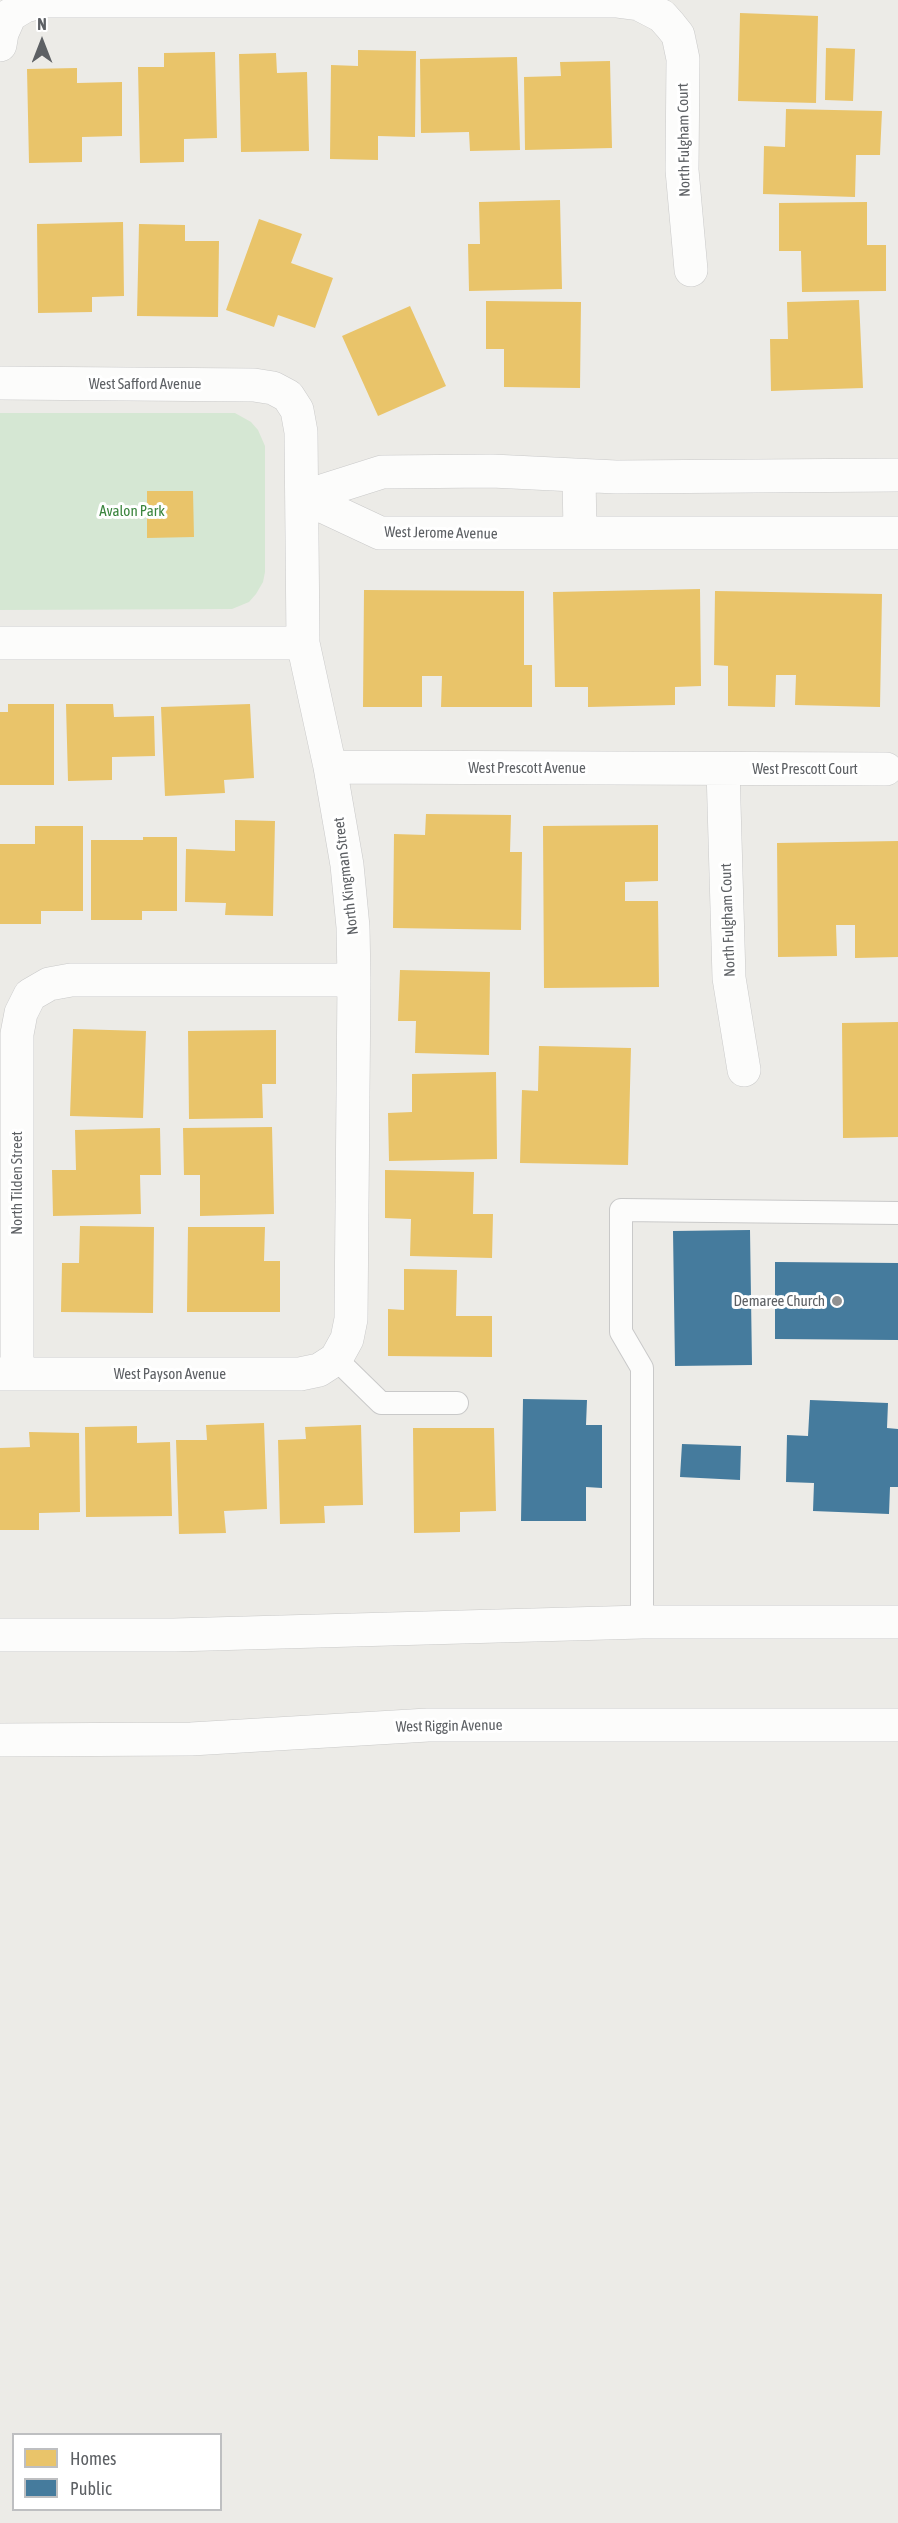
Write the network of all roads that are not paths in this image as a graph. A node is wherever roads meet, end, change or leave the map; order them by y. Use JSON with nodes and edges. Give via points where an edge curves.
{"nodes":[{"id":1,"x":159,"y":1,"type":"edge"},
{"id":2,"x":5,"y":30,"type":"edge"},
{"id":3,"x":691,"y":270,"type":"dead end"},
{"id":4,"x":0,"y":383,"type":"edge"},
{"id":5,"x":288,"y":396,"type":"joint"},
{"id":6,"x":898,"y":475,"type":"edge"},
{"id":7,"x":579,"y":476,"type":"junction"},
{"id":8,"x":303,"y":497,"type":"junction"},
{"id":9,"x":580,"y":533,"type":"junction"},
{"id":10,"x":898,"y":533,"type":"edge"},
{"id":11,"x":0,"y":643,"type":"edge"},
{"id":12,"x":303,"y":643,"type":"junction"},
{"id":13,"x":330,"y":767,"type":"junction"},
{"id":14,"x":723,"y":769,"type":"junction"},
{"id":15,"x":886,"y":769,"type":"dead end"},
{"id":16,"x":354,"y":980,"type":"junction"},
{"id":17,"x":744,"y":1070,"type":"dead end"},
{"id":18,"x":898,"y":1212,"type":"edge"},
{"id":19,"x":336,"y":1359,"type":"junction"},
{"id":20,"x":9,"y":1374,"type":"edge"},
{"id":21,"x":456,"y":1403,"type":"dead end"},
{"id":22,"x":642,"y":1622,"type":"junction"},
{"id":23,"x":898,"y":1622,"type":"edge"},
{"id":24,"x":0,"y":1635,"type":"edge"},
{"id":25,"x":898,"y":1725,"type":"edge"},
{"id":26,"x":0,"y":1740,"type":"edge"}],
"edges":[{"from":1,"to":2,"type":"street","via":[[45,1],[24,6]]},
{"from":1,"to":3,"type":"street","name":"North Fulgham Court","via":[[639,4],[662,16],[678,35],[683,59],[682,170]]},
{"from":4,"to":5,"type":"street","name":"West Safford Avenue","via":[[254,385]]},
{"from":5,"to":8,"type":"street","name":"North Kingman Street","via":[[297,410],[301,432]]},
{"from":6,"to":7,"type":"street"},
{"from":7,"to":8,"type":"street","via":[[382,471]]},
{"from":7,"to":9,"type":"street"},
{"from":8,"to":9,"type":"street","name":"West Jerome Avenue","via":[[380,533]]},
{"from":8,"to":12,"type":"street","name":"North Kingman Street"},
{"from":9,"to":10,"type":"street","name":"West Jerome Avenue"},
{"from":11,"to":12,"type":"street"},
{"from":12,"to":13,"type":"street","name":"North Kingman Street"},
{"from":13,"to":14,"type":"street","name":"West Prescott Avenue"},
{"from":13,"to":16,"type":"street","name":"North Kingman Street","via":[[347,865]]},
{"from":14,"to":15,"type":"street","name":"West Prescott Court"},
{"from":14,"to":17,"type":"street","name":"North Fulgham Court","via":[[729,978]]},
{"from":16,"to":19,"type":"street","name":"North Kingman Street","via":[[351,1319],[347,1340]]},
{"from":16,"to":20,"type":"street","name":"North Tilden Street","via":[[71,980],[49,984],[30,995],[17,1034]]},
{"from":18,"to":22,"type":"lane","via":[[621,1210],[621,1332],[642,1368]]},
{"from":19,"to":20,"type":"street","name":"West Payson Avenue","via":[[319,1370],[300,1374]]},
{"from":19,"to":21,"type":"lane","via":[[381,1403]]},
{"from":22,"to":23,"type":"street"},
{"from":22,"to":24,"type":"street","via":[[174,1635]]},
{"from":25,"to":26,"type":"street","name":"West Riggin Avenue","via":[[428,1725],[191,1739]]}]}
